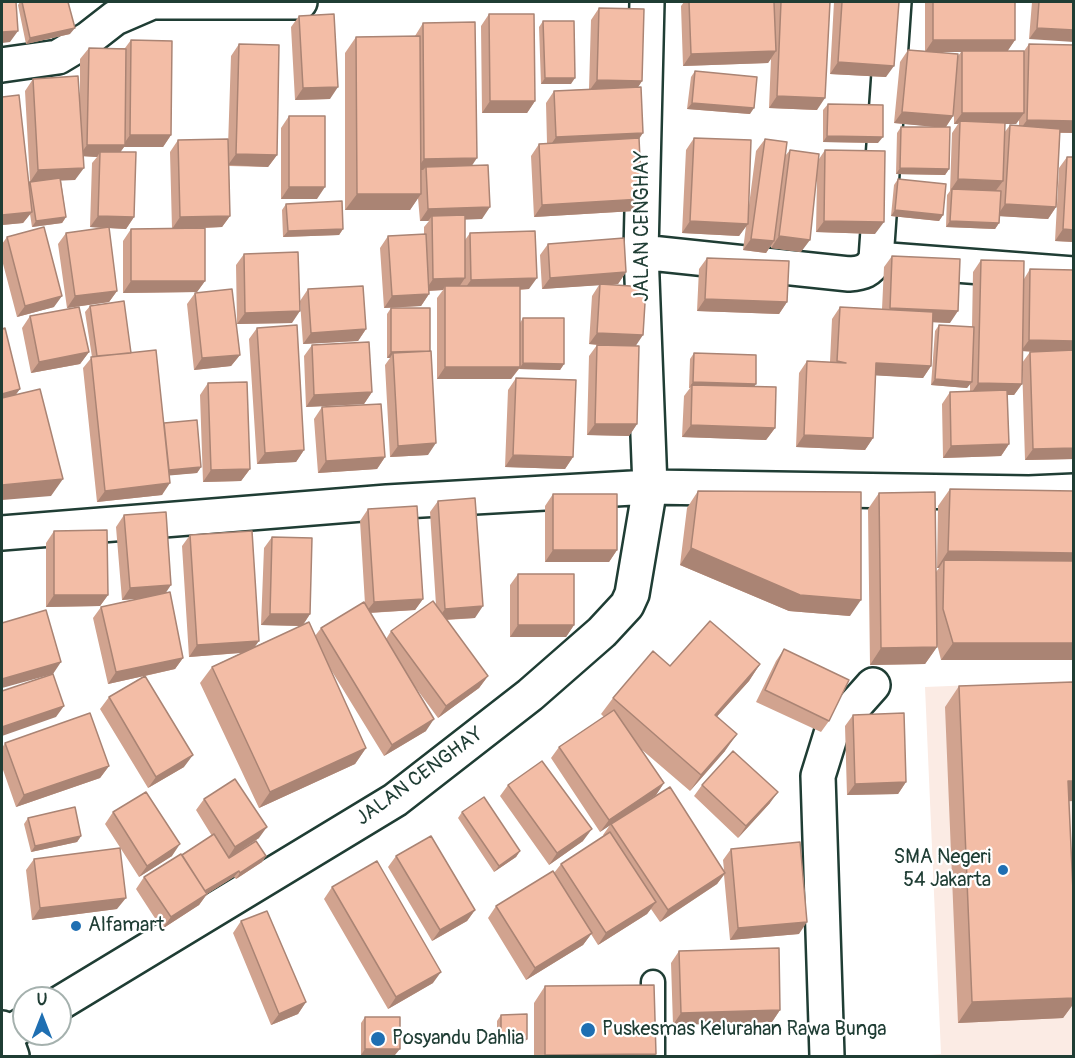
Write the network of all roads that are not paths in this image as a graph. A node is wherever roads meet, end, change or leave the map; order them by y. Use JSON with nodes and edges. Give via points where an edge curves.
{"nodes":[{"id":1,"x":300,"y":2,"type":"edge"},
{"id":2,"x":647,"y":2,"type":"edge"},
{"id":3,"x":894,"y":2,"type":"edge"},
{"id":4,"x":2,"y":65,"type":"edge"},
{"id":5,"x":641,"y":252,"type":"junction"},
{"id":6,"x":876,"y":259,"type":"junction"},
{"id":7,"x":1074,"y":274,"type":"edge"},
{"id":8,"x":650,"y":487,"type":"junction"},
{"id":9,"x":1074,"y":491,"type":"edge"},
{"id":10,"x":2,"y":533,"type":"edge"},
{"id":11,"x":873,"y":685,"type":"dead end"},
{"id":12,"x":653,"y":982,"type":"dead end"},
{"id":13,"x":72,"y":996,"type":"edge"},
{"id":14,"x":652,"y":1056,"type":"edge"},
{"id":15,"x":827,"y":1056,"type":"edge"}],
"edges":[{"from":1,"to":4,"type":"street","via":[[152,2],[115,18],[58,57]]},
{"from":2,"to":5,"type":"street","name":"JALAN CENGHAY"},
{"from":3,"to":6,"type":"street"},
{"from":5,"to":6,"type":"street","via":[[849,274],[864,273]]},
{"from":5,"to":8,"type":"street","name":"JALAN CENGHAY"},
{"from":6,"to":7,"type":"street"},
{"from":8,"to":9,"type":"street"},
{"from":8,"to":10,"type":"street","via":[[387,502]]},
{"from":8,"to":13,"type":"street","name":"JALAN CENGHAY","via":[[632,594],[602,633],[395,801]]},
{"from":11,"to":15,"type":"street","via":[[832,731],[818,776]]},
{"from":12,"to":14,"type":"lane"}]}
